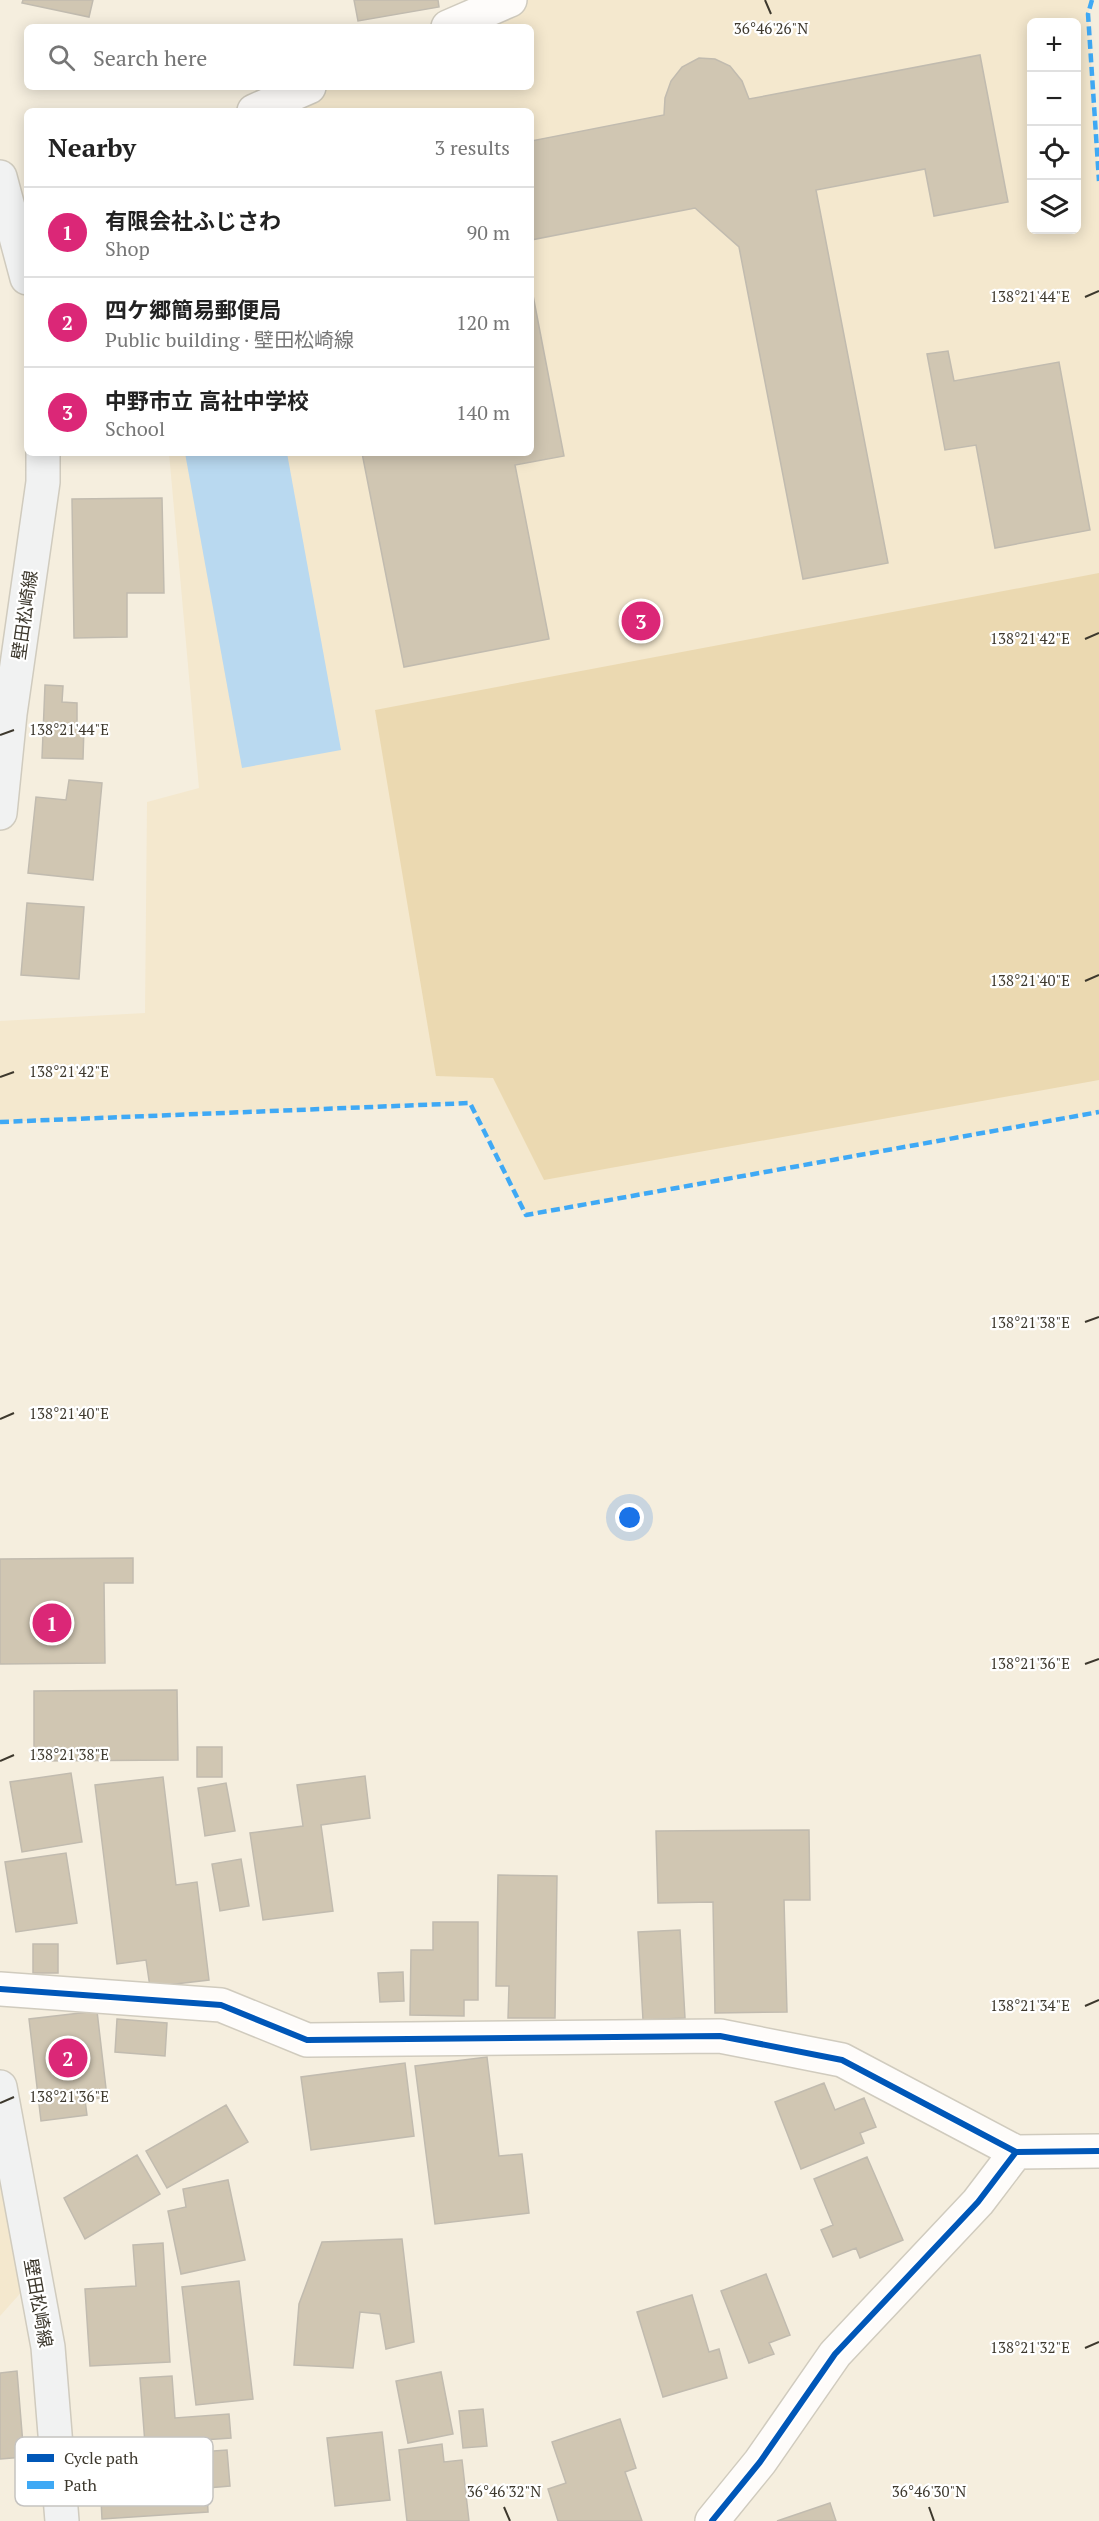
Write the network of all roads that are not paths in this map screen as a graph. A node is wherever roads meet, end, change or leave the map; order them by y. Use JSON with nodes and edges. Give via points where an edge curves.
{"nodes":[{"id":1,"x":510,"y":0,"type":"edge"},
{"id":2,"x":455,"y":24,"type":"edge"},
{"id":3,"x":302,"y":90,"type":"edge"},
{"id":4,"x":261,"y":108,"type":"edge"},
{"id":5,"x":0,"y":177,"type":"edge"},
{"id":6,"x":24,"y":267,"type":"edge"},
{"id":7,"x":43,"y":456,"type":"edge"},
{"id":8,"x":0,"y":813,"type":"edge"},
{"id":9,"x":0,"y":1989,"type":"edge"},
{"id":10,"x":0,"y":2086,"type":"edge"},
{"id":11,"x":1099,"y":2151,"type":"edge"},
{"id":12,"x":1016,"y":2152,"type":"junction"},
{"id":13,"x":55,"y":2437,"type":"edge"},
{"id":14,"x":61,"y":2506,"type":"edge"},
{"id":15,"x":62,"y":2521,"type":"edge"},
{"id":16,"x":712,"y":2521,"type":"edge"}],
"edges":[{"from":1,"to":2,"type":"street"},
{"from":3,"to":4,"type":"street"},
{"from":5,"to":6,"type":"main road"},
{"from":7,"to":8,"type":"main road","name":"壁田松崎線","via":[[44,482],[10,714]]},
{"from":9,"to":12,"type":"street","via":[[221,2005],[306,2040],[720,2036],[842,2060]]},
{"from":10,"to":13,"type":"main road","name":"壁田松崎線","via":[[48,2347]]},
{"from":11,"to":12,"type":"street"},
{"from":12,"to":16,"type":"street","via":[[978,2202],[835,2354],[760,2462]]},
{"from":14,"to":15,"type":"main road","name":"壁田松崎線"}]}
